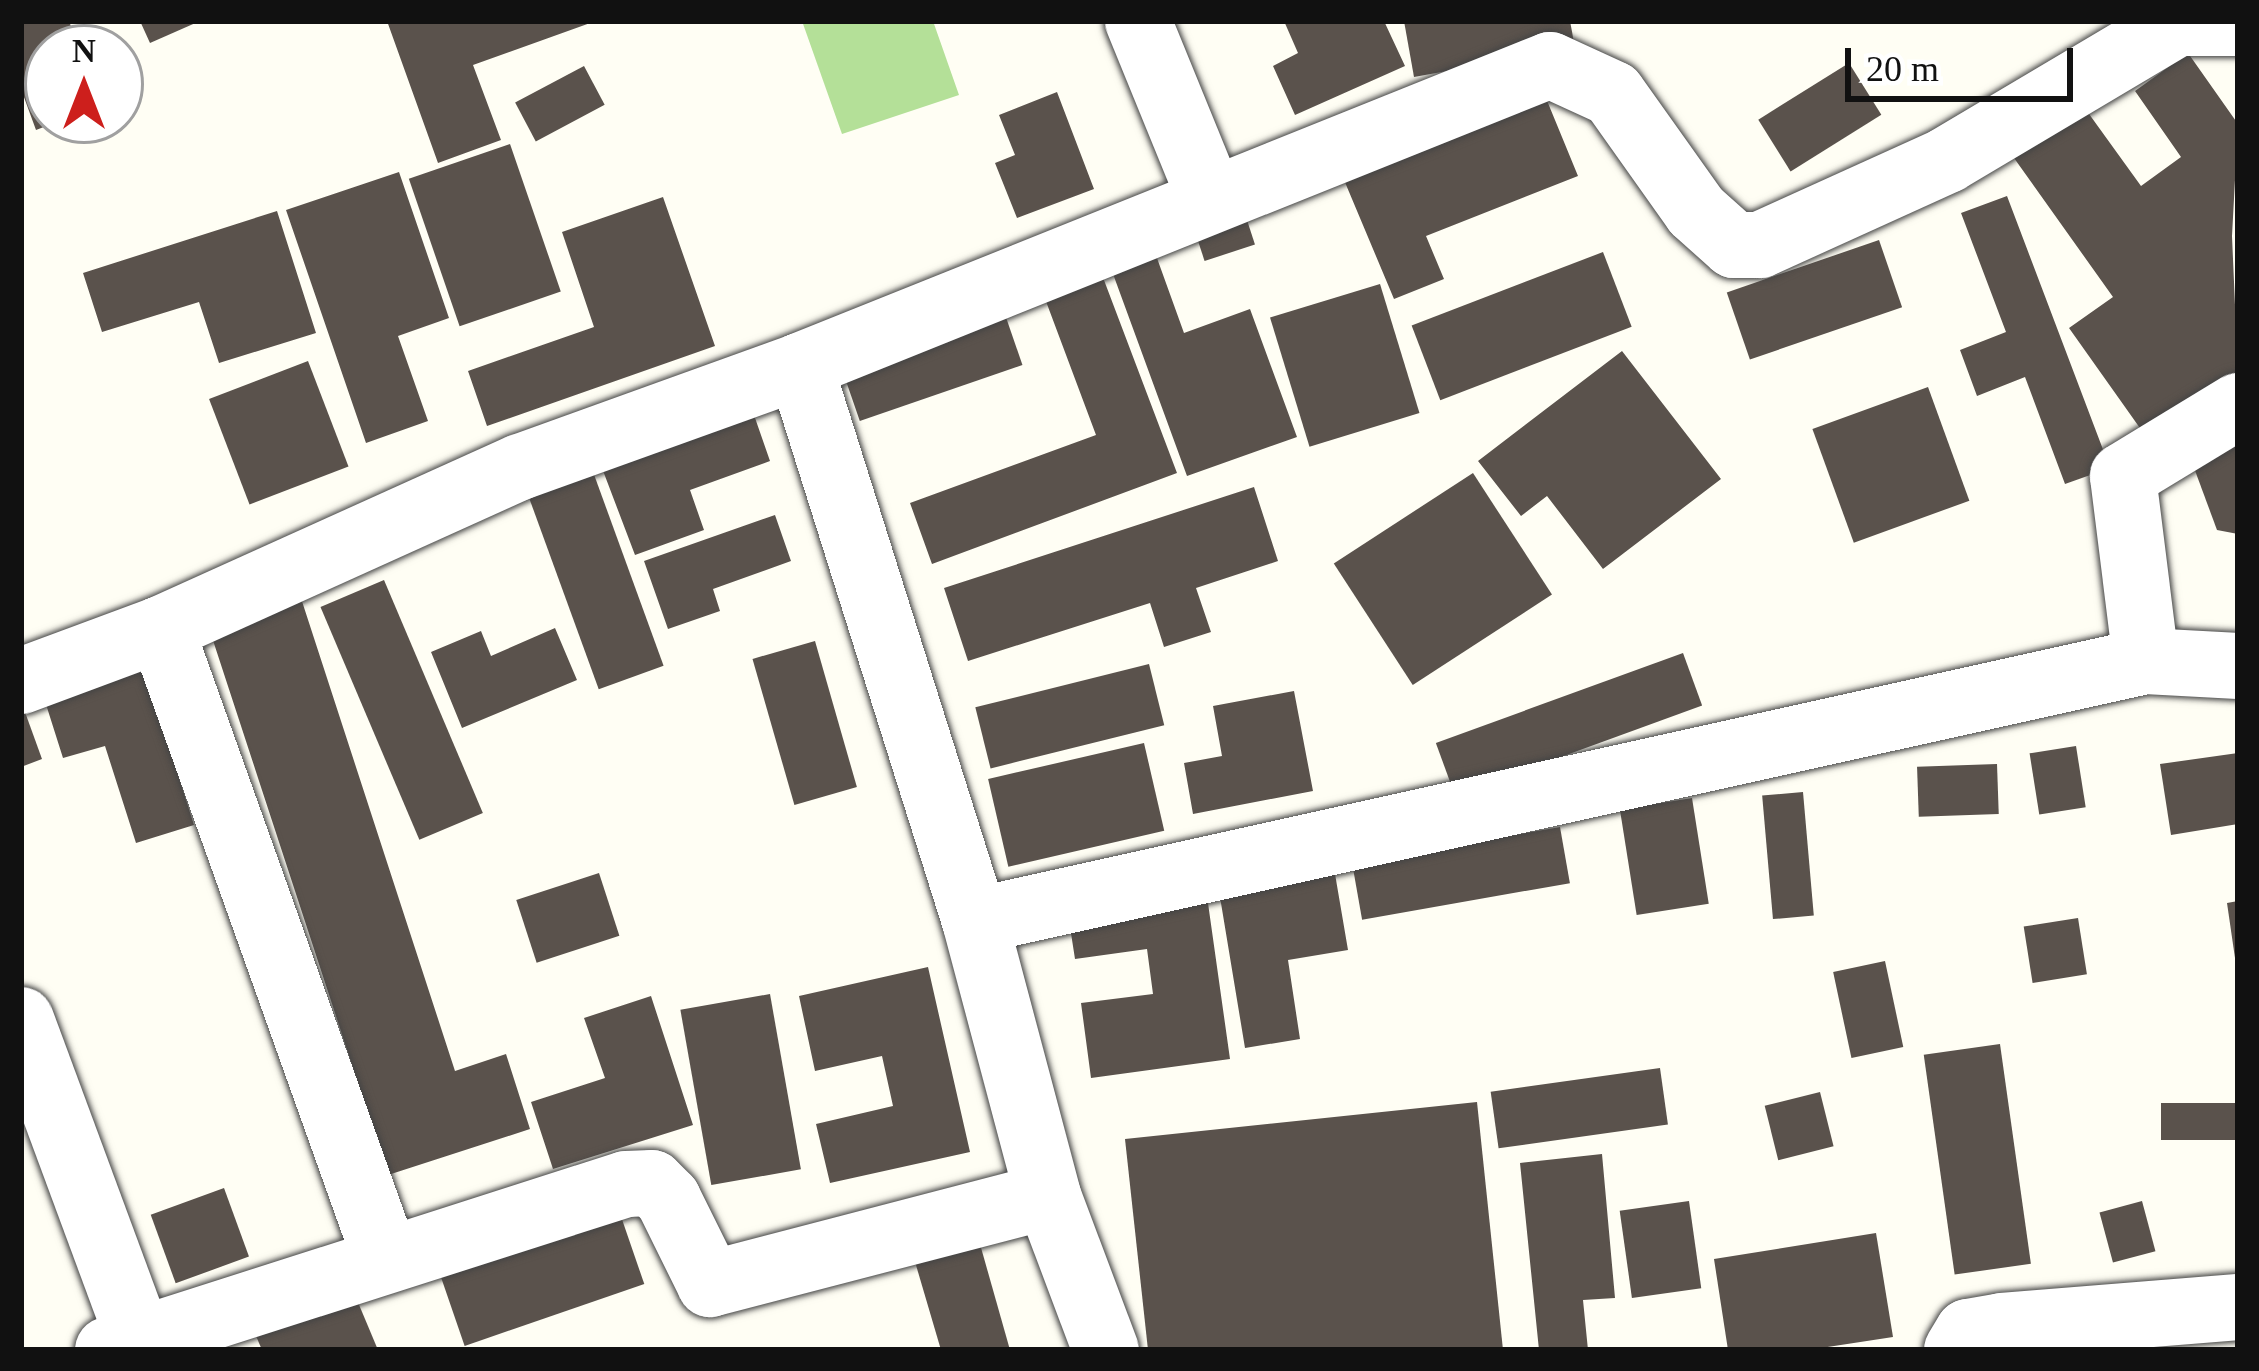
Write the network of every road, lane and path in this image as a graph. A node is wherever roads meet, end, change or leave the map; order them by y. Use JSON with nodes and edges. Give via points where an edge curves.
{"nodes":[{"id":1,"x":1138,"y":21,"type":"edge"},
{"id":2,"x":2238,"y":23,"type":"edge"},
{"id":3,"x":1211,"y":200,"type":"junction"},
{"id":4,"x":800,"y":366,"type":"junction"},
{"id":5,"x":2238,"y":406,"type":"edge"},
{"id":6,"x":161,"y":629,"type":"junction"},
{"id":7,"x":2146,"y":661,"type":"junction"},
{"id":8,"x":2238,"y":665,"type":"edge"},
{"id":9,"x":21,"y":681,"type":"edge"},
{"id":10,"x":975,"y":921,"type":"junction"},
{"id":11,"x":21,"y":1020,"type":"edge"},
{"id":12,"x":1048,"y":1196,"type":"junction"},
{"id":13,"x":386,"y":1259,"type":"junction"},
{"id":14,"x":2238,"y":1307,"type":"edge"},
{"id":15,"x":129,"y":1346,"type":"edge"},
{"id":16,"x":1106,"y":1350,"type":"edge"},
{"id":17,"x":1957,"y":1350,"type":"edge"}],
"edges":[{"from":1,"to":3,"type":"street"},
{"from":2,"to":3,"type":"street","via":[[2178,23],[1947,160],[1760,245],[1734,245],[1696,211],[1613,94],[1550,64]]},
{"from":3,"to":4,"type":"street"},
{"from":4,"to":6,"type":"street","via":[[520,467]]},
{"from":4,"to":10,"type":"street"},
{"from":5,"to":7,"type":"street","via":[[2123,476]]},
{"from":6,"to":9,"type":"street"},
{"from":6,"to":13,"type":"street"},
{"from":7,"to":8,"type":"street"},
{"from":7,"to":10,"type":"street"},
{"from":10,"to":12,"type":"street"},
{"from":11,"to":15,"type":"street"},
{"from":12,"to":13,"type":"street","via":[[725,1284],[710,1284],[695,1266],[652,1183],[579,1194]]},
{"from":12,"to":16,"type":"street"},
{"from":13,"to":15,"type":"street"},
{"from":14,"to":17,"type":"street","via":[[2002,1325],[1968,1332]]}]}
